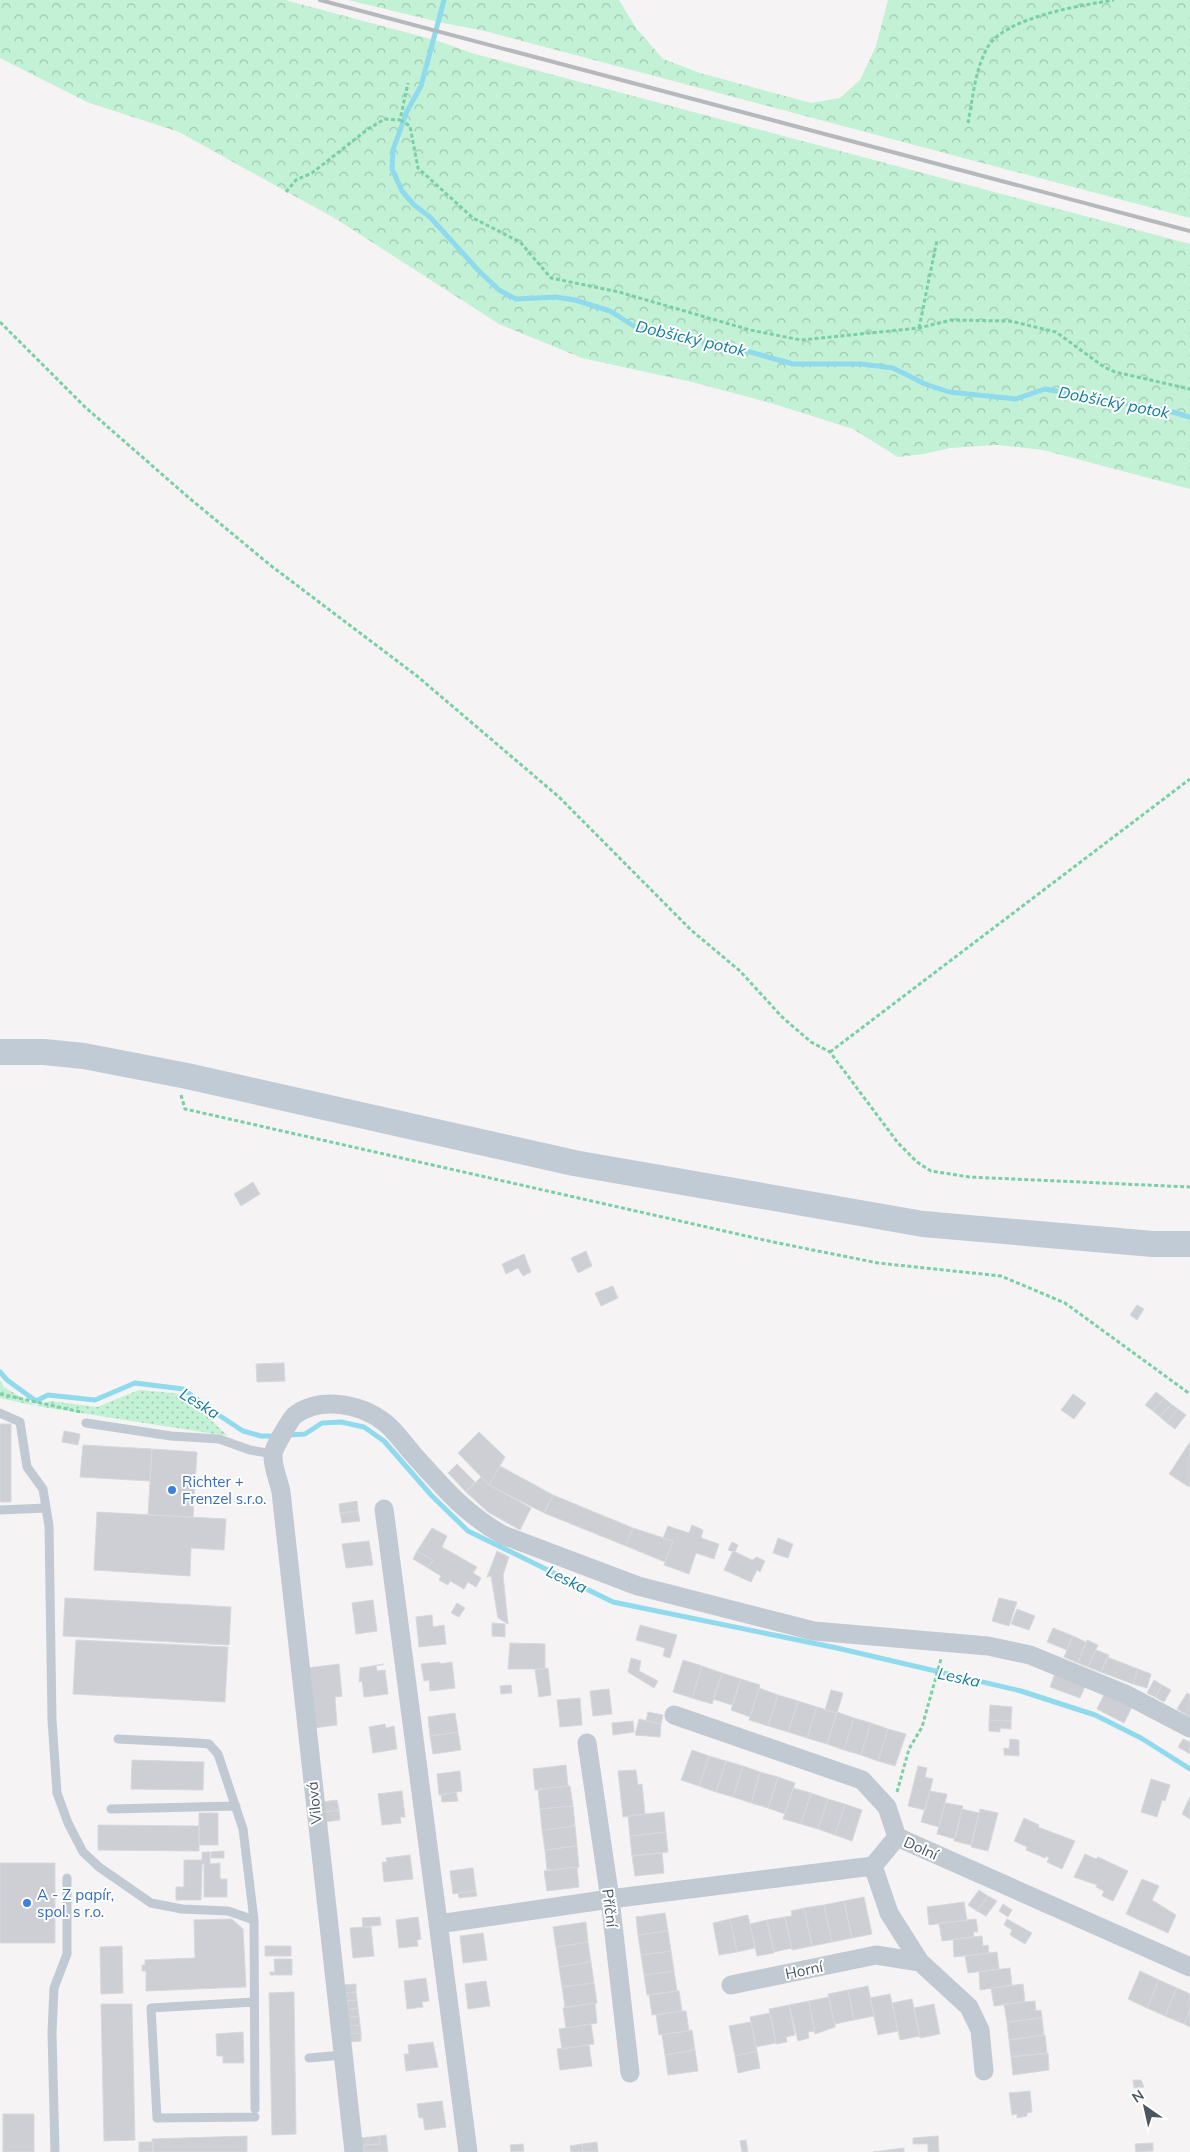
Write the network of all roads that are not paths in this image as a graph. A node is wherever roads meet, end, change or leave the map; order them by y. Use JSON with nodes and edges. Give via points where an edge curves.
{"nodes":[{"id":1,"x":0,"y":1052,"type":"edge"},
{"id":2,"x":1190,"y":1244,"type":"edge"},
{"id":3,"x":0,"y":1413,"type":"edge"},
{"id":4,"x":86,"y":1423,"type":"road end"},
{"id":5,"x":275,"y":1450,"type":"junction"},
{"id":6,"x":46,"y":1508,"type":"junction"},
{"id":7,"x":384,"y":1509,"type":"dead end"},
{"id":8,"x":0,"y":1510,"type":"edge"},
{"id":9,"x":674,"y":1715,"type":"dead end"},
{"id":10,"x":1190,"y":1728,"type":"edge"},
{"id":11,"x":118,"y":1739,"type":"dead end"},
{"id":12,"x":587,"y":1744,"type":"dead end"},
{"id":13,"x":236,"y":1806,"type":"junction"},
{"id":14,"x":111,"y":1809,"type":"dead end"},
{"id":15,"x":897,"y":1837,"type":"junction"},
{"id":16,"x":873,"y":1866,"type":"junction"},
{"id":17,"x":67,"y":1878,"type":"dead end"},
{"id":18,"x":610,"y":1899,"type":"junction"},
{"id":19,"x":254,"y":1920,"type":"junction"},
{"id":20,"x":438,"y":1924,"type":"junction"},
{"id":21,"x":897,"y":1926,"type":"junction"},
{"id":22,"x":876,"y":1955,"type":"junction"},
{"id":23,"x":920,"y":1962,"type":"junction"},
{"id":24,"x":1190,"y":1967,"type":"edge"},
{"id":25,"x":731,"y":1985,"type":"dead end"},
{"id":26,"x":254,"y":2002,"type":"junction"},
{"id":27,"x":343,"y":2055,"type":"junction"},
{"id":28,"x":309,"y":2058,"type":"dead end"},
{"id":29,"x":984,"y":2071,"type":"dead end"},
{"id":30,"x":630,"y":2073,"type":"dead end"},
{"id":31,"x":55,"y":2152,"type":"edge"},
{"id":32,"x":354,"y":2152,"type":"edge"},
{"id":33,"x":468,"y":2152,"type":"edge"}],
"edges":[{"from":1,"to":2,"type":"main road","via":[[84,1056],[574,1163],[913,1222],[1153,1244]]},
{"from":3,"to":6,"type":"lane","via":[[20,1422],[27,1467],[43,1488]]},
{"from":4,"to":5,"type":"lane","via":[[171,1436],[218,1439],[250,1450]]},
{"from":5,"to":10,"type":"street","via":[[293,1416],[304,1408],[347,1404],[385,1423],[473,1517],[503,1535],[638,1586],[814,1631],[988,1646],[1030,1655],[1125,1694]]},
{"from":5,"to":27,"type":"street","name":"Vilová"},
{"from":6,"to":8,"type":"lane"},
{"from":6,"to":19,"type":"lane","via":[[53,1738],[57,1793],[68,1823],[83,1852],[151,1903],[182,1909],[228,1911]]},
{"from":7,"to":20,"type":"street"},
{"from":9,"to":15,"type":"street","name":"Dolní","via":[[862,1780],[887,1807]]},
{"from":11,"to":13,"type":"lane","via":[[209,1744],[218,1754]]},
{"from":12,"to":18,"type":"street","name":"Příční"},
{"from":13,"to":14,"type":"lane"},
{"from":13,"to":19,"type":"lane","via":[[243,1828]]},
{"from":15,"to":16,"type":"street"},
{"from":15,"to":24,"type":"street","name":"Dolní"},
{"from":16,"to":18,"type":"street"},
{"from":16,"to":21,"type":"street"},
{"from":17,"to":31,"type":"lane","via":[[67,1954],[54,1988],[52,2033]]},
{"from":18,"to":20,"type":"street"},
{"from":18,"to":30,"type":"street","name":"Příční"},
{"from":19,"to":26,"type":"lane"},
{"from":20,"to":33,"type":"street"},
{"from":21,"to":22,"type":"street","via":[[888,1946]]},
{"from":21,"to":23,"type":"street"},
{"from":22,"to":23,"type":"street","name":"Horní"},
{"from":22,"to":25,"type":"street","name":"Horní"},
{"from":23,"to":29,"type":"street","via":[[969,2007],[980,2030]]},
{"from":26,"to":26,"type":"lane","via":[[255,2113],[157,2118],[151,2008]]},
{"from":27,"to":28,"type":"lane"},
{"from":27,"to":32,"type":"street","name":"Vilová"}]}
